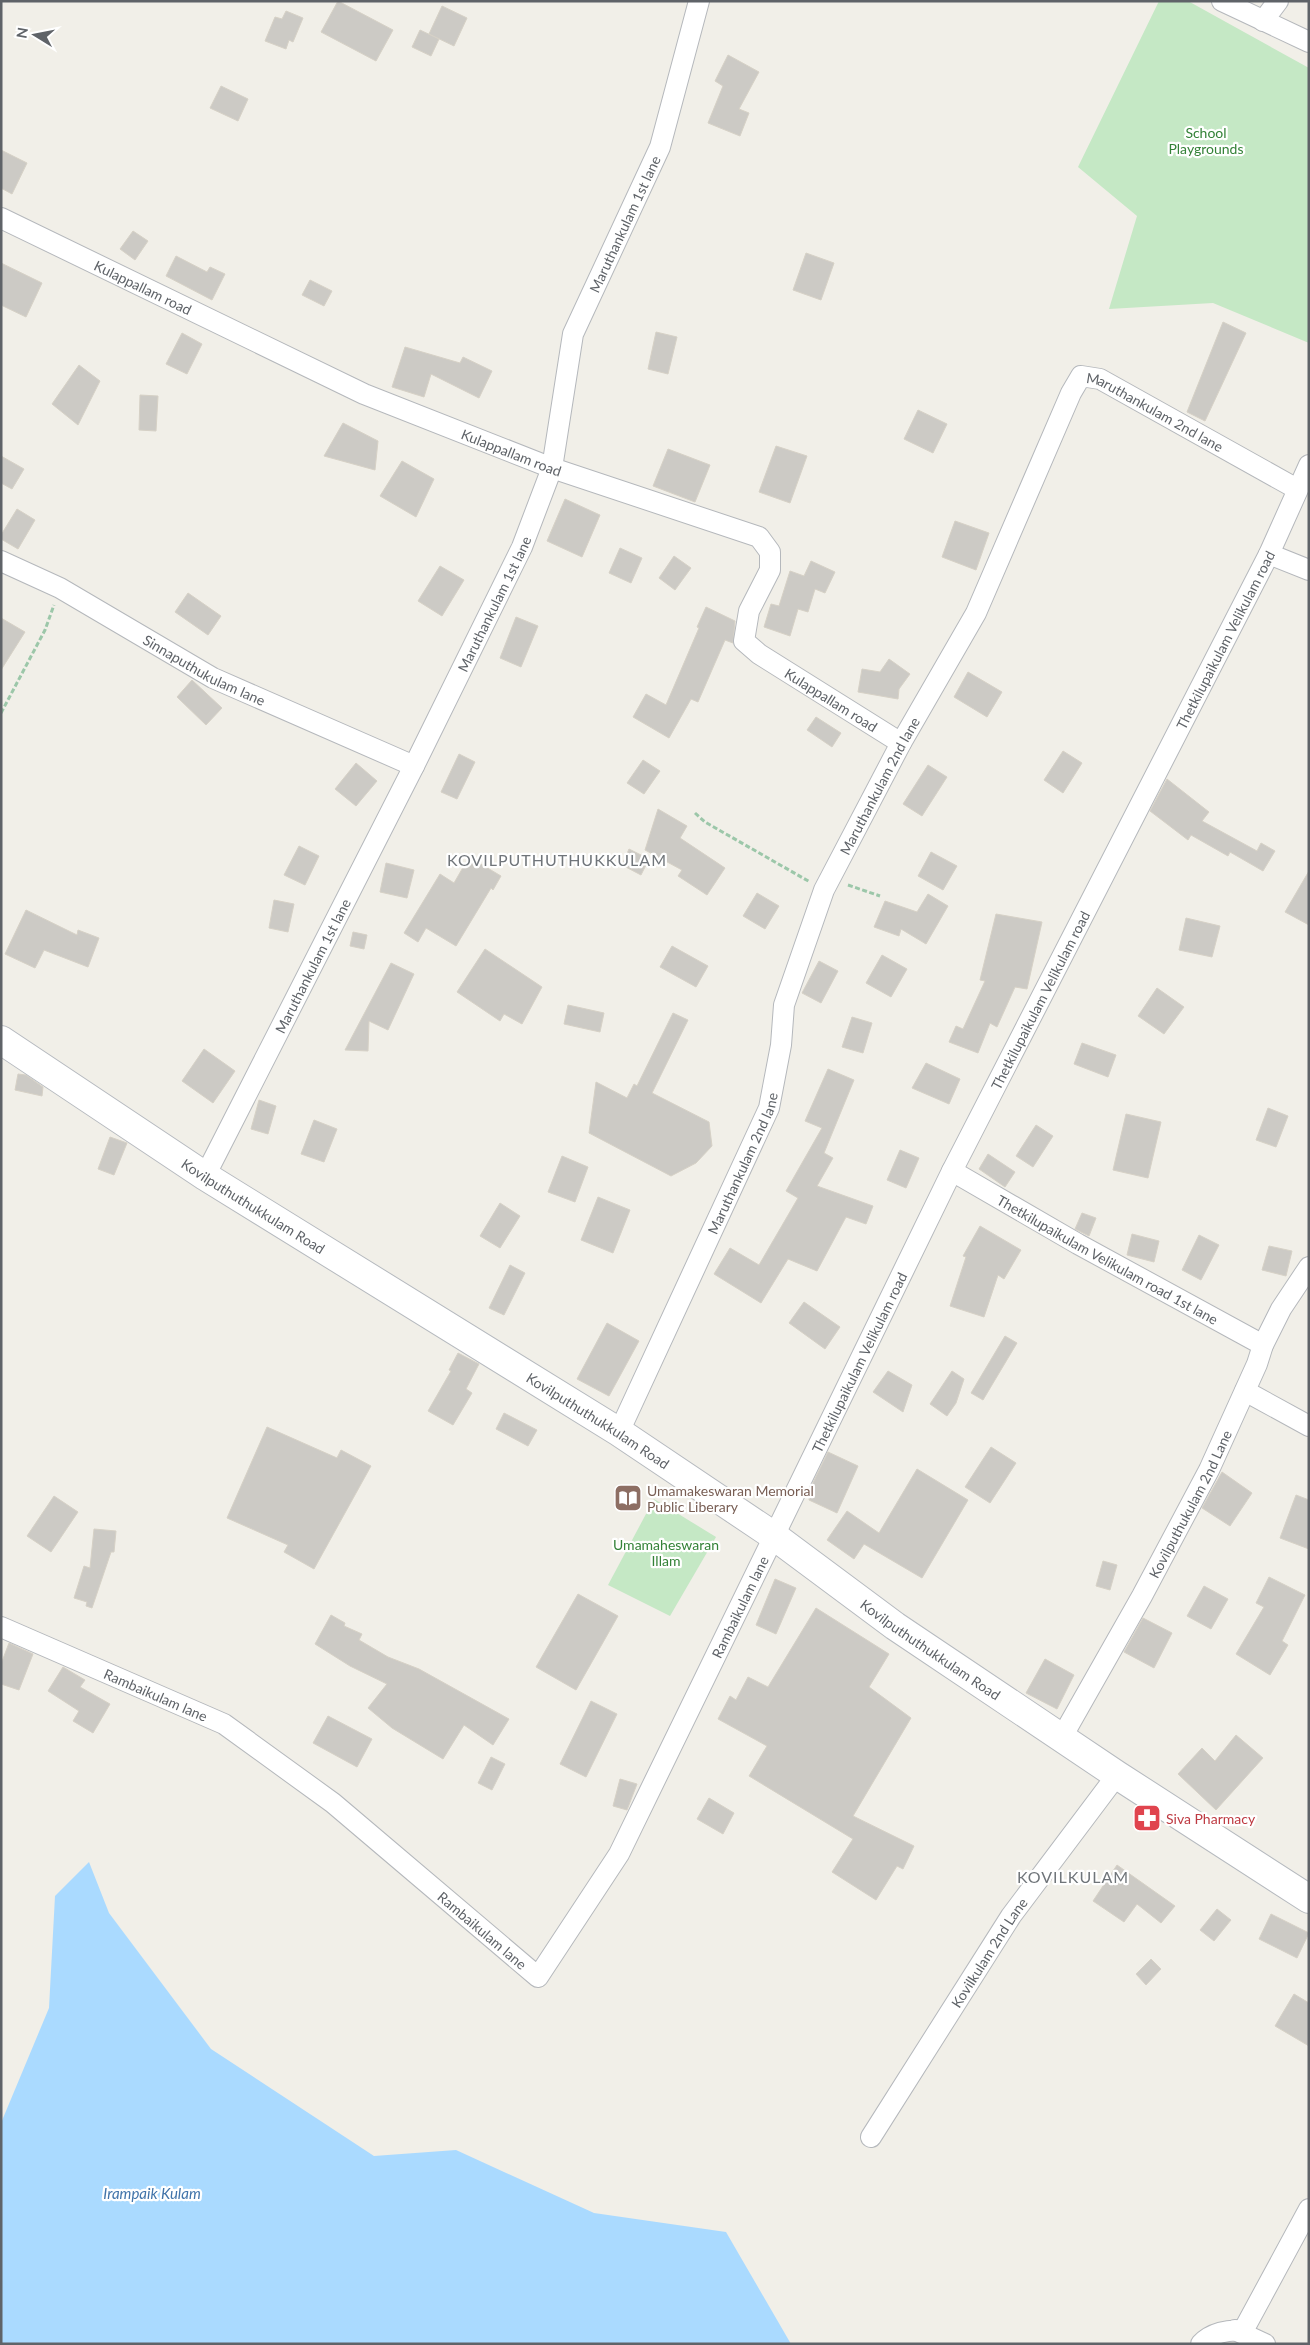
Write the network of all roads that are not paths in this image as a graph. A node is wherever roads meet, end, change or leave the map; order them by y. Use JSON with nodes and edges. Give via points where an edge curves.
{"nodes":[{"id":1,"x":699,"y":1,"type":"edge"},
{"id":2,"x":1222,"y":1,"type":"edge"},
{"id":3,"x":1278,"y":1,"type":"edge"},
{"id":4,"x":1263,"y":21,"type":"junction"},
{"id":5,"x":1309,"y":42,"type":"edge"},
{"id":6,"x":1,"y":218,"type":"edge"},
{"id":7,"x":1309,"y":465,"type":"edge"},
{"id":8,"x":552,"y":468,"type":"junction"},
{"id":9,"x":1297,"y":489,"type":"junction"},
{"id":10,"x":1269,"y":554,"type":"junction"},
{"id":11,"x":1,"y":561,"type":"edge"},
{"id":12,"x":1309,"y":570,"type":"edge"},
{"id":13,"x":901,"y":743,"type":"junction"},
{"id":14,"x":414,"y":766,"type":"junction"},
{"id":15,"x":1,"y":1040,"type":"edge"},
{"id":16,"x":952,"y":1171,"type":"junction"},
{"id":17,"x":205,"y":1176,"type":"junction"},
{"id":18,"x":1309,"y":1267,"type":"edge"},
{"id":19,"x":1264,"y":1345,"type":"junction"},
{"id":20,"x":1246,"y":1391,"type":"junction"},
{"id":21,"x":1309,"y":1426,"type":"edge"},
{"id":22,"x":619,"y":1432,"type":"junction"},
{"id":23,"x":774,"y":1536,"type":"junction"},
{"id":24,"x":1,"y":1627,"type":"edge"},
{"id":25,"x":1062,"y":1737,"type":"junction"},
{"id":26,"x":1117,"y":1775,"type":"junction"},
{"id":27,"x":1309,"y":1899,"type":"edge"},
{"id":28,"x":871,"y":2137,"type":"dead end"},
{"id":29,"x":1309,"y":2209,"type":"edge"},
{"id":30,"x":1235,"y":2330,"type":"junction"},
{"id":31,"x":1201,"y":2344,"type":"edge"},
{"id":32,"x":1266,"y":2344,"type":"edge"}],
"edges":[{"from":1,"to":8,"type":"street","name":"Maruthankulam 1st lane","via":[[660,147],[573,334]]},
{"from":2,"to":4,"type":"street"},
{"from":3,"to":4,"type":"street"},
{"from":4,"to":5,"type":"street"},
{"from":6,"to":8,"type":"street","name":"Kulappallam road","via":[[364,394]]},
{"from":7,"to":9,"type":"street","name":"Thetkilupaikulam Velikulam road"},
{"from":8,"to":13,"type":"street","name":"Kulappallam road","via":[[759,537],[770,552],[770,570],[750,611],[744,642]]},
{"from":8,"to":14,"type":"street","name":"Maruthankulam 1st lane","via":[[522,547]]},
{"from":9,"to":10,"type":"street","name":"Thetkilupaikulam Velikulam road"},
{"from":9,"to":13,"type":"street","name":"Maruthankulam 2nd lane","via":[[1100,379],[1081,376],[1071,392],[976,613]]},
{"from":10,"to":12,"type":"street"},
{"from":10,"to":16,"type":"street","name":"Thetkilupaikulam Velikulam road"},
{"from":11,"to":14,"type":"street","name":"Sinnaputhukulam lane","via":[[60,588],[213,678]]},
{"from":13,"to":22,"type":"street","name":"Maruthankulam 2nd lane","via":[[824,890],[784,1005],[781,1046],[769,1108]]},
{"from":14,"to":17,"type":"street","name":"Maruthankulam 1st lane"},
{"from":15,"to":17,"type":"street","name":"Kovilputhuthukkulam Road"},
{"from":16,"to":19,"type":"street","name":"Thetkilupaikulam Velikulam road 1st lane"},
{"from":16,"to":23,"type":"street","name":"Thetkilupaikulam Velikulam road"},
{"from":17,"to":22,"type":"street","name":"Kovilputhuthukkulam Road"},
{"from":18,"to":19,"type":"street","name":"Kovilputhukulam 2nd Lane","via":[[1281,1308]]},
{"from":19,"to":20,"type":"street","name":"Kovilputhukulam 2nd Lane"},
{"from":20,"to":21,"type":"street"},
{"from":20,"to":25,"type":"street","name":"Kovilputhukulam 2nd Lane","via":[[1209,1470],[1142,1596]]},
{"from":22,"to":23,"type":"street","name":"Kovilputhuthukkulam Road"},
{"from":23,"to":24,"type":"street","name":"Rambaikulam lane","via":[[619,1854],[538,1977],[333,1802],[224,1724]]},
{"from":23,"to":25,"type":"street","name":"Kovilputhuthukkulam Road","via":[[895,1626]]},
{"from":25,"to":26,"type":"street","name":"Kovilputhuthukkulam Road"},
{"from":26,"to":27,"type":"street","name":"Kovilputhuthukkulam Road"},
{"from":26,"to":28,"type":"street","name":"Kovilkulam 2nd Lane","via":[[1011,1916]]},
{"from":29,"to":30,"type":"street","via":[[1243,2331]]},
{"from":30,"to":31,"type":"street","via":[[1208,2336]]},
{"from":30,"to":32,"type":"street"}]}
